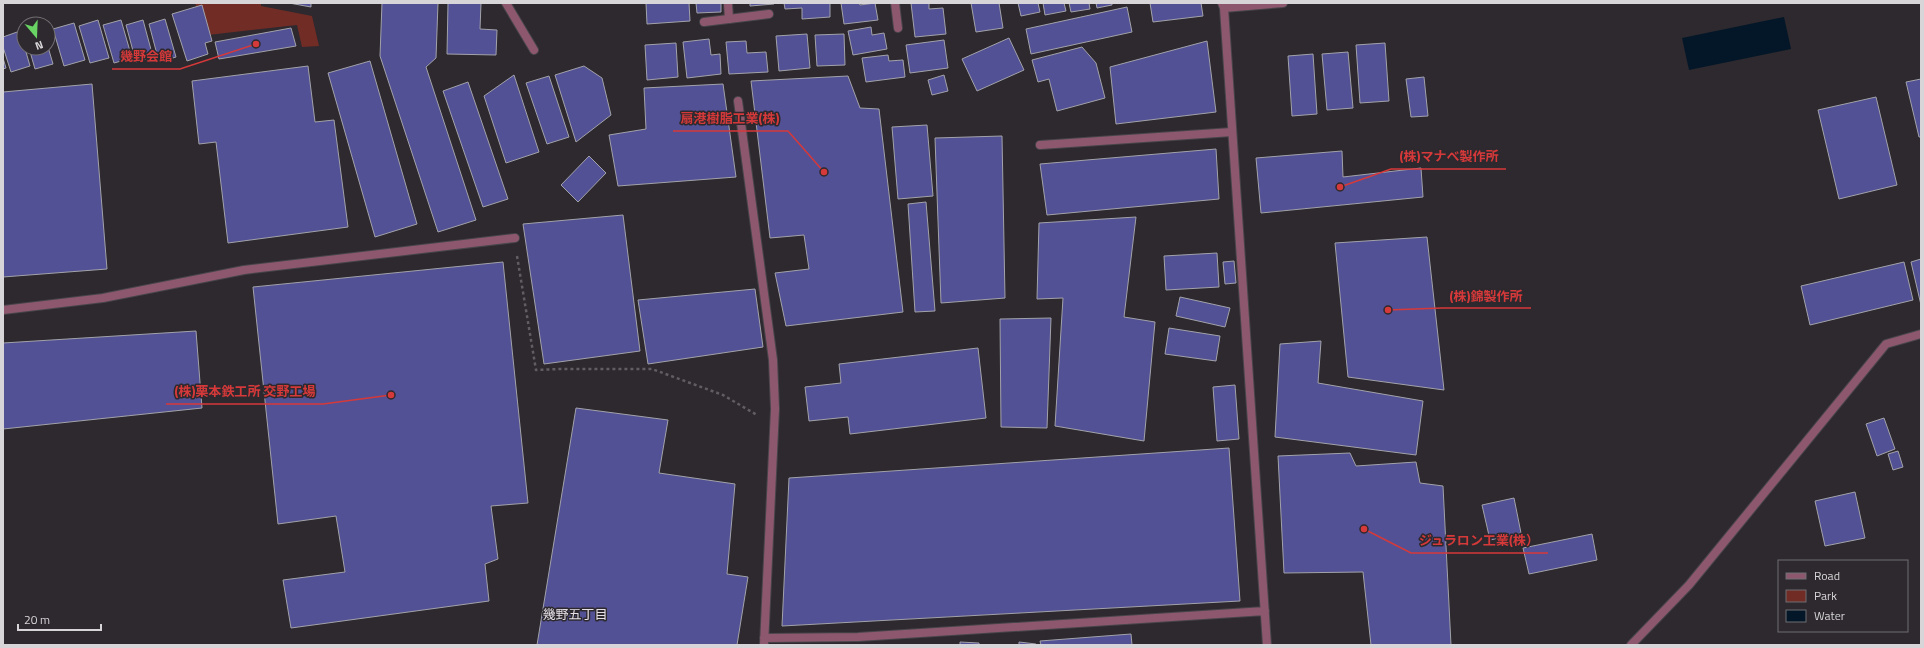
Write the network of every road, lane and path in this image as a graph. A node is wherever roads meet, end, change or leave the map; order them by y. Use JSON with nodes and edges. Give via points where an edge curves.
{"nodes":[{"id":1,"x":506,"y":3,"type":"edge"},
{"id":2,"x":728,"y":3,"type":"edge"},
{"id":3,"x":895,"y":3,"type":"edge"},
{"id":4,"x":1283,"y":3,"type":"edge"},
{"id":5,"x":1223,"y":6,"type":"edge"},
{"id":6,"x":769,"y":14,"type":"dead end"},
{"id":7,"x":729,"y":19,"type":"junction"},
{"id":8,"x":704,"y":22,"type":"dead end"},
{"id":9,"x":898,"y":28,"type":"dead end"},
{"id":10,"x":534,"y":50,"type":"dead end"},
{"id":11,"x":738,"y":101,"type":"dead end"},
{"id":12,"x":1232,"y":132,"type":"junction"},
{"id":13,"x":1040,"y":145,"type":"dead end"},
{"id":14,"x":515,"y":238,"type":"joint"},
{"id":15,"x":3,"y":310,"type":"edge"},
{"id":16,"x":1921,"y":334,"type":"edge"},
{"id":17,"x":774,"y":423,"type":"junction"},
{"id":18,"x":1265,"y":610,"type":"junction"},
{"id":19,"x":764,"y":642,"type":"edge"},
{"id":20,"x":1267,"y":645,"type":"edge"},
{"id":21,"x":1631,"y":645,"type":"edge"}],
"edges":[{"from":1,"to":10,"type":"street"},
{"from":2,"to":7,"type":"street"},
{"from":3,"to":9,"type":"street"},
{"from":4,"to":5,"type":"street"},
{"from":5,"to":12,"type":"street"},
{"from":6,"to":7,"type":"street"},
{"from":7,"to":8,"type":"street"},
{"from":11,"to":17,"type":"street","via":[[773,360]]},
{"from":12,"to":13,"type":"street"},
{"from":12,"to":18,"type":"street"},
{"from":14,"to":15,"type":"street","via":[[244,270],[103,298]]},
{"from":14,"to":17,"type":"path","via":[[536,370],[652,369],[723,395]]},
{"from":16,"to":21,"type":"street","via":[[1886,344],[1689,585]]},
{"from":17,"to":19,"type":"street"},
{"from":18,"to":19,"type":"street"},
{"from":18,"to":20,"type":"street"}]}
